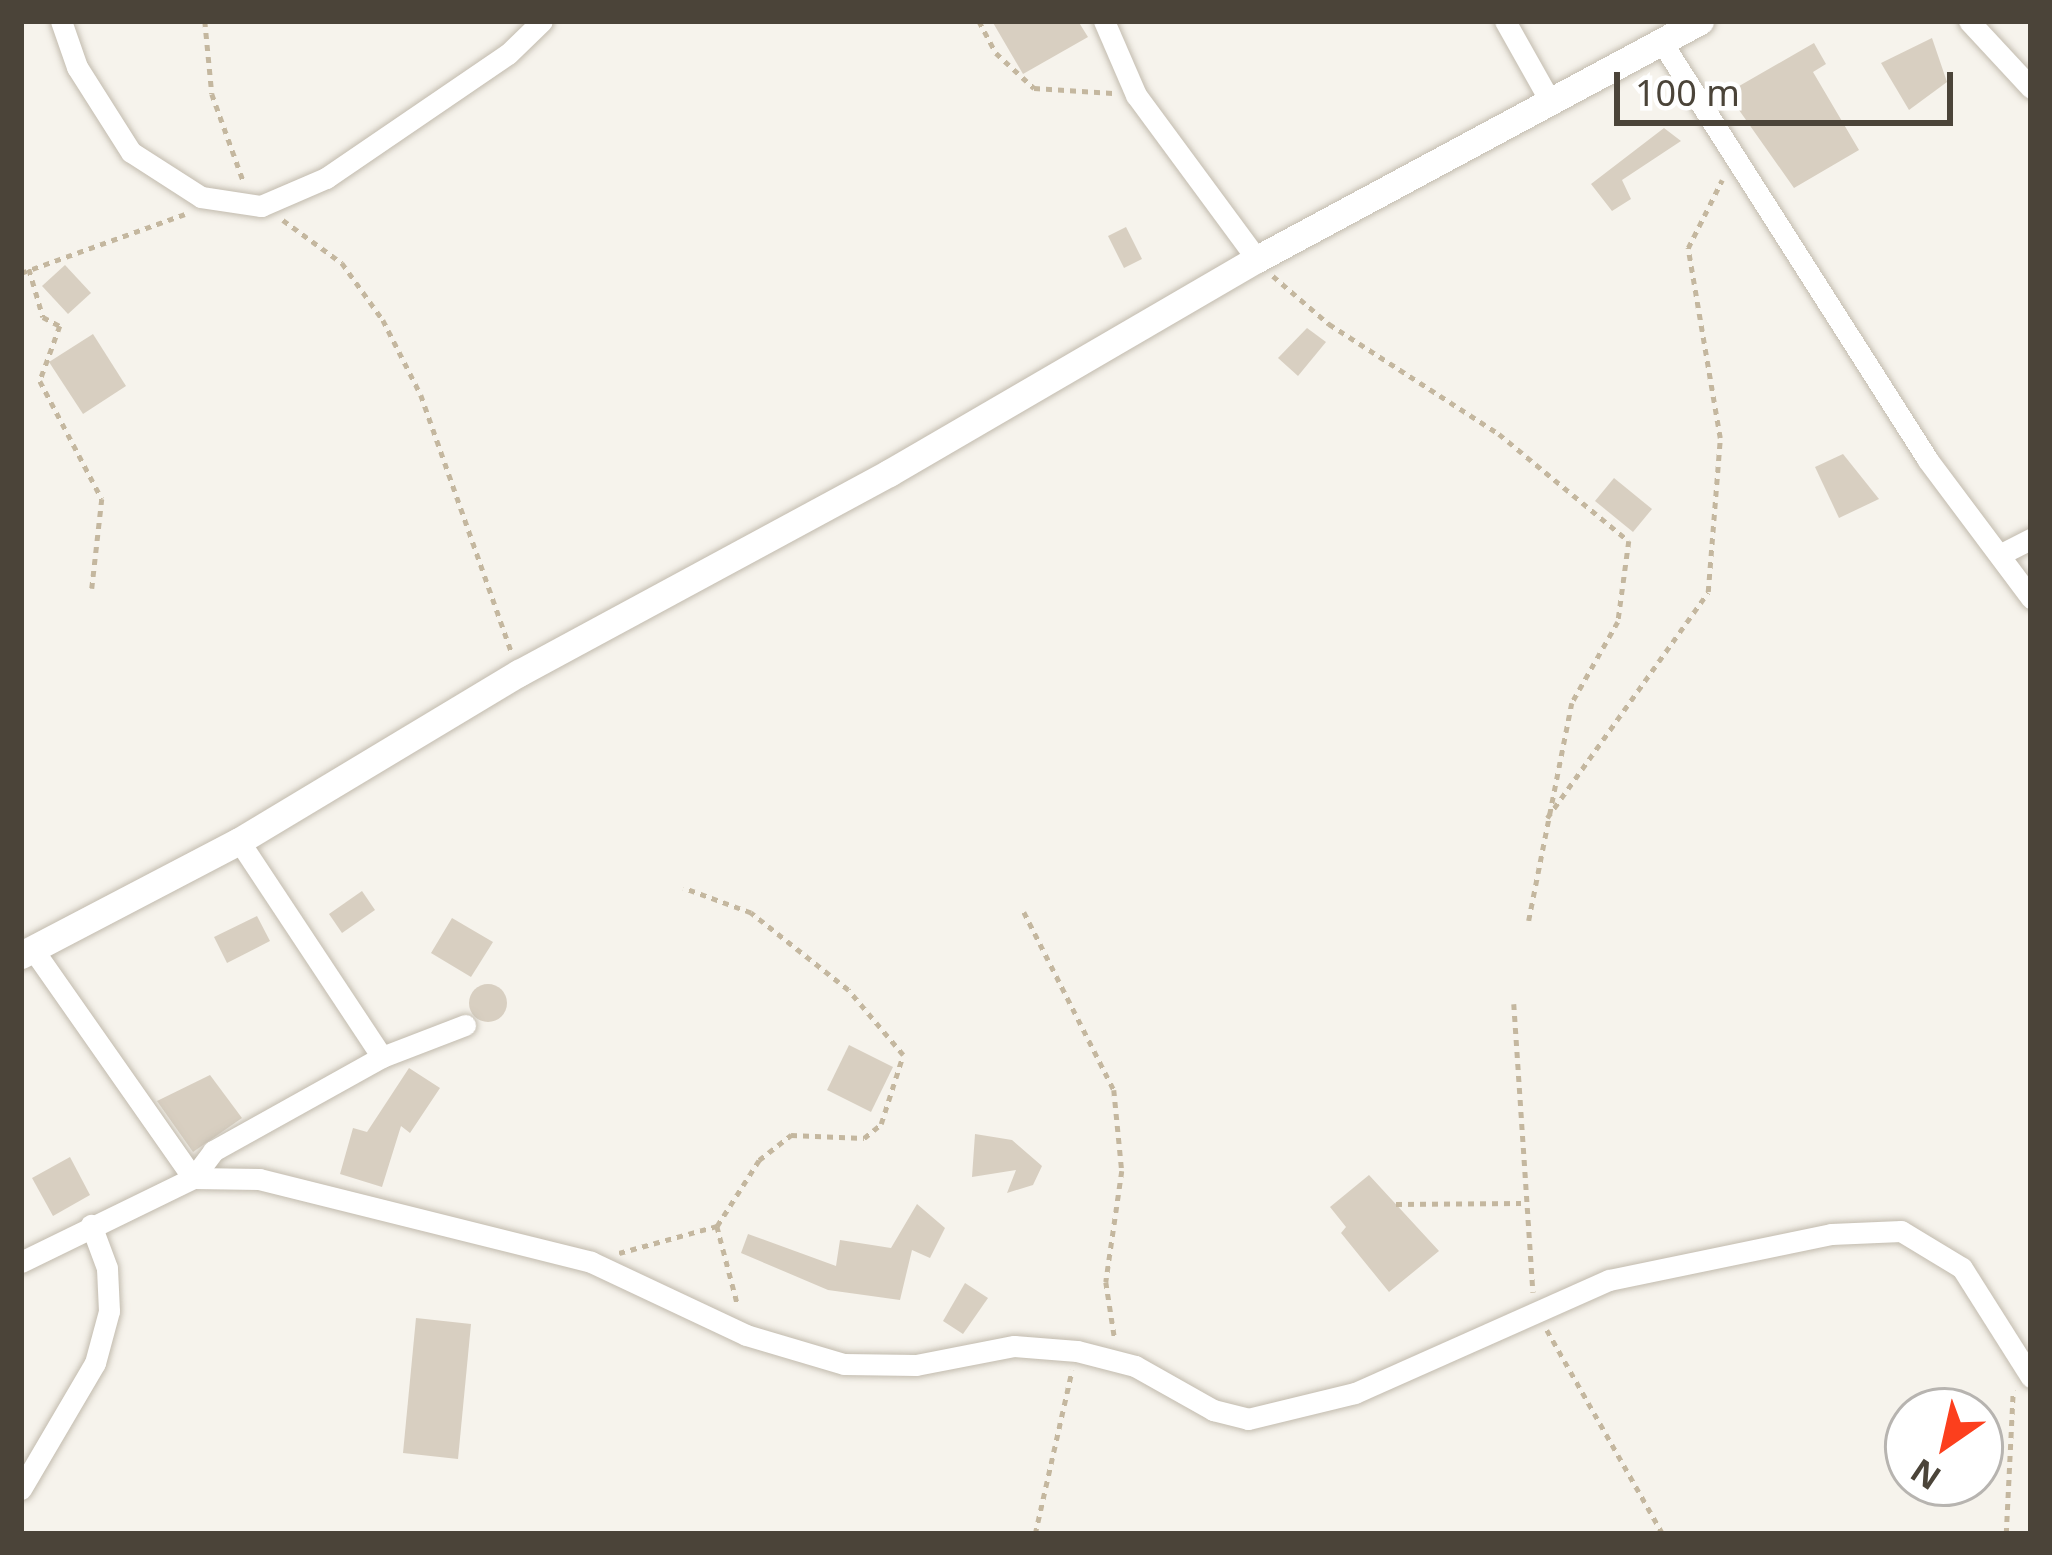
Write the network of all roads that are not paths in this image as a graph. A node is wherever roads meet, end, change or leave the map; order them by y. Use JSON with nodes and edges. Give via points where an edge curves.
{"nodes":[{"id":1,"x":62,"y":21,"type":"edge"},
{"id":2,"x":542,"y":21,"type":"edge"},
{"id":3,"x":1104,"y":21,"type":"edge"},
{"id":4,"x":1505,"y":21,"type":"edge"},
{"id":5,"x":1969,"y":21,"type":"edge"},
{"id":6,"x":1683,"y":28,"type":"edge"},
{"id":7,"x":2031,"y":88,"type":"edge"},
{"id":8,"x":1549,"y":99,"type":"junction"},
{"id":9,"x":1256,"y":259,"type":"junction"},
{"id":10,"x":2031,"y":539,"type":"edge"},
{"id":11,"x":2001,"y":554,"type":"junction"},
{"id":12,"x":2031,"y":598,"type":"edge"},
{"id":13,"x":238,"y":841,"type":"junction"},
{"id":14,"x":26,"y":952,"type":"edge"},
{"id":15,"x":465,"y":1025,"type":"dead end"},
{"id":16,"x":382,"y":1057,"type":"junction"},
{"id":17,"x":194,"y":1178,"type":"junction"},
{"id":18,"x":91,"y":1225,"type":"junction"},
{"id":19,"x":21,"y":1262,"type":"edge"},
{"id":20,"x":2023,"y":1370,"type":"edge"},
{"id":21,"x":21,"y":1489,"type":"edge"}],
"edges":[{"from":1,"to":2,"type":"street","via":[[113,135],[156,171],[220,204],[257,206],[326,178],[508,54]]},
{"from":3,"to":9,"type":"street","via":[[1136,95]]},
{"from":4,"to":8,"type":"street"},
{"from":5,"to":7,"type":"street"},
{"from":6,"to":8,"type":"street"},
{"from":6,"to":11,"type":"street","via":[[1735,163],[1927,459]]},
{"from":8,"to":9,"type":"street"},
{"from":9,"to":13,"type":"street","via":[[889,473],[519,673]]},
{"from":10,"to":11,"type":"street"},
{"from":11,"to":12,"type":"street"},
{"from":13,"to":14,"type":"street"},
{"from":13,"to":16,"type":"street"},
{"from":14,"to":17,"type":"street"},
{"from":15,"to":16,"type":"street"},
{"from":16,"to":17,"type":"street","via":[[213,1150]]},
{"from":17,"to":18,"type":"street"},
{"from":17,"to":20,"type":"street","via":[[311,1190],[591,1262],[746,1335],[844,1364],[916,1365],[1014,1346],[1077,1352],[1123,1362],[1248,1419],[1355,1393],[1534,1307],[1683,1262],[1831,1234],[1900,1231],[1961,1268]]},
{"from":18,"to":19,"type":"street"},
{"from":18,"to":21,"type":"street","via":[[107,1268],[109,1311],[95,1363]]}]}
